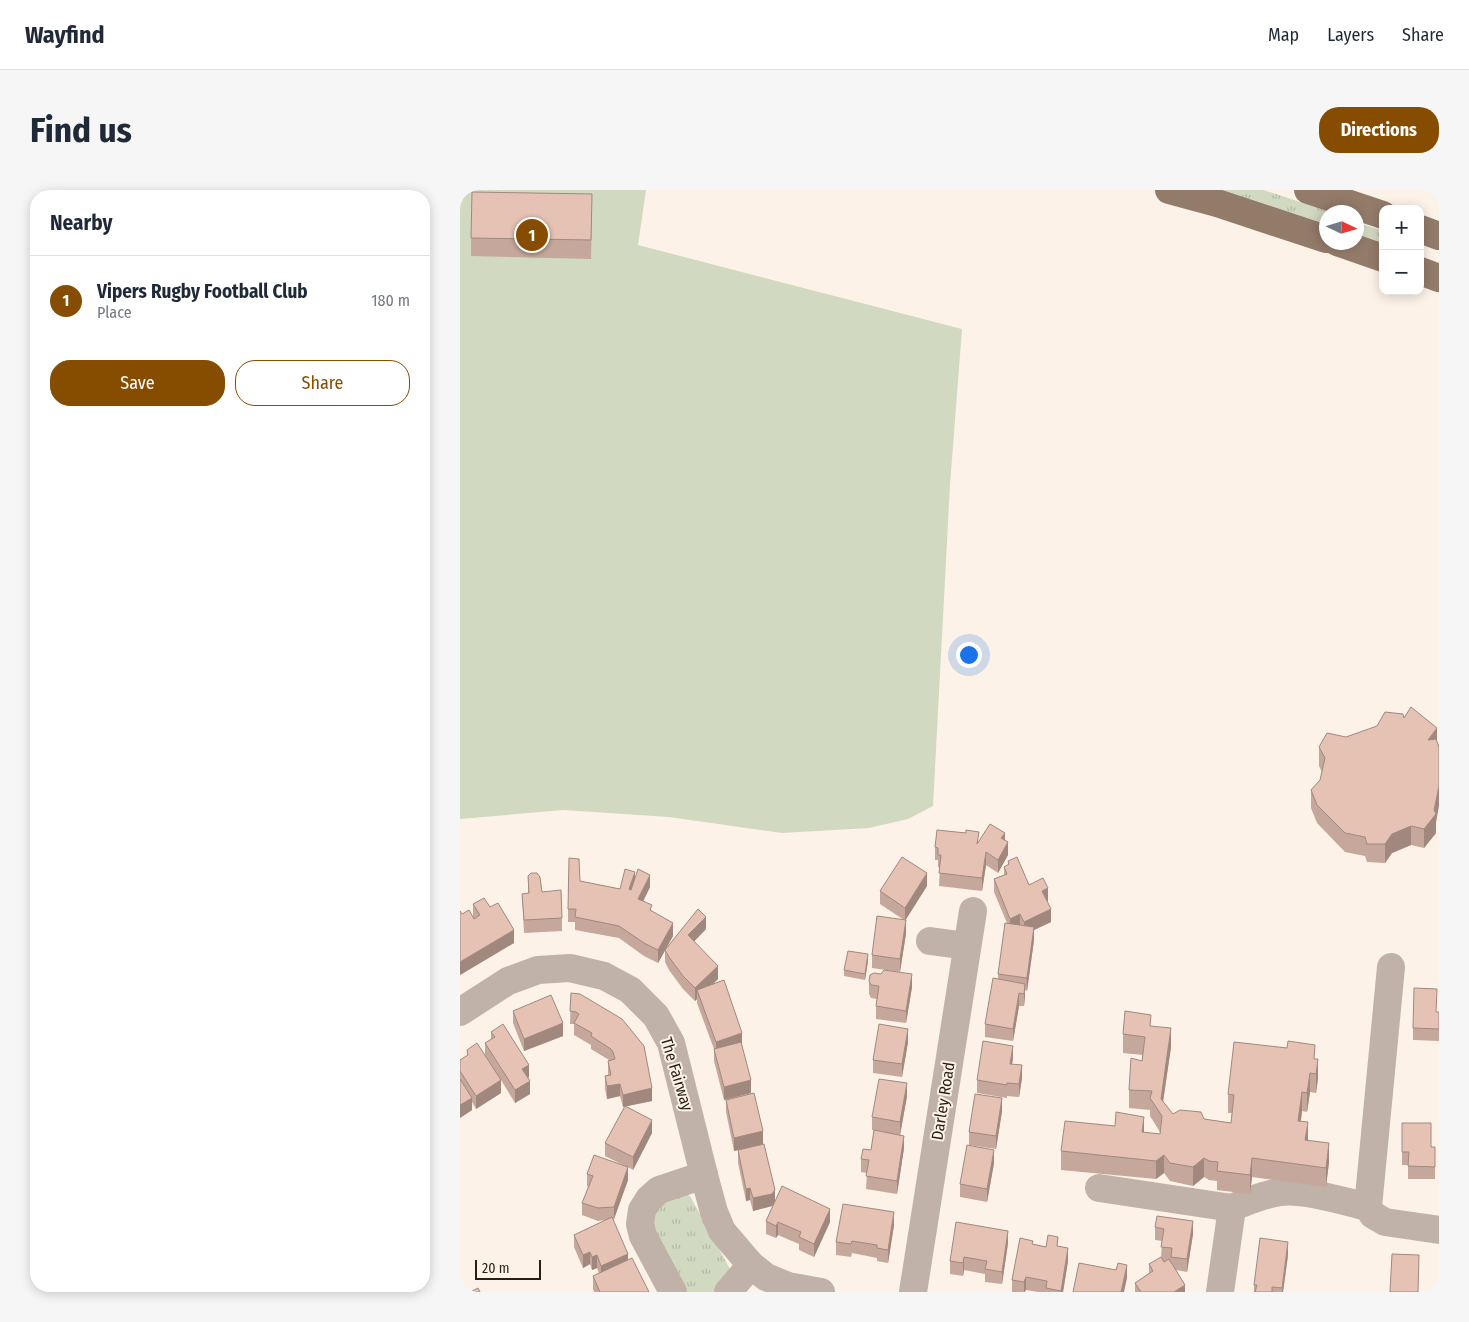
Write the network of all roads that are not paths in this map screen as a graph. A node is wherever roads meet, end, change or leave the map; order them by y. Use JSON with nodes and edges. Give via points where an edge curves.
{"nodes":[{"id":1,"x":1169,"y":190,"type":"edge"},
{"id":2,"x":1308,"y":190,"type":"edge"},
{"id":3,"x":1379,"y":214,"type":"edge"},
{"id":4,"x":1424,"y":230,"type":"edge"},
{"id":5,"x":1439,"y":236,"type":"edge"},
{"id":6,"x":1319,"y":237,"type":"edge"},
{"id":7,"x":1360,"y":250,"type":"edge"},
{"id":8,"x":1379,"y":257,"type":"edge"},
{"id":9,"x":1424,"y":272,"type":"edge"},
{"id":10,"x":1439,"y":278,"type":"edge"},
{"id":11,"x":973,"y":911,"type":"dead end"},
{"id":12,"x":930,"y":941,"type":"dead end"},
{"id":13,"x":967,"y":946,"type":"junction"},
{"id":14,"x":1391,"y":967,"type":"dead end"},
{"id":15,"x":460,"y":1012,"type":"edge"},
{"id":16,"x":704,"y":1175,"type":"junction"},
{"id":17,"x":1099,"y":1188,"type":"dead end"},
{"id":18,"x":1368,"y":1207,"type":"junction"},
{"id":19,"x":1232,"y":1208,"type":"junction"},
{"id":20,"x":1439,"y":1230,"type":"edge"},
{"id":21,"x":751,"y":1265,"type":"junction"},
{"id":22,"x":673,"y":1292,"type":"edge"},
{"id":23,"x":728,"y":1292,"type":"edge"},
{"id":24,"x":821,"y":1292,"type":"edge"},
{"id":25,"x":913,"y":1292,"type":"edge"},
{"id":26,"x":1220,"y":1292,"type":"edge"}],
"edges":[{"from":1,"to":6,"type":"main road"},
{"from":2,"to":3,"type":"main road"},
{"from":4,"to":5,"type":"main road"},
{"from":7,"to":8,"type":"main road"},
{"from":9,"to":10,"type":"main road"},
{"from":11,"to":13,"type":"street","name":"Darley Road"},
{"from":12,"to":13,"type":"street"},
{"from":13,"to":25,"type":"street","name":"Darley Road"},
{"from":14,"to":18,"type":"street"},
{"from":15,"to":16,"type":"street","name":"The Fairway","via":[[508,981],[538,970],[570,968],[604,976],[630,990],[656,1016],[671,1043]]},
{"from":16,"to":21,"type":"street","name":"The Fairway","via":[[722,1230]]},
{"from":16,"to":22,"type":"street","via":[[659,1190],[648,1199],[642,1210],[640,1224],[643,1236]]},
{"from":17,"to":19,"type":"street"},
{"from":18,"to":19,"type":"street","via":[[1311,1194],[1282,1192]]},
{"from":18,"to":20,"type":"street","via":[[1373,1215],[1385,1222]]},
{"from":19,"to":26,"type":"street"},
{"from":21,"to":23,"type":"street"},
{"from":21,"to":24,"type":"street","name":"The Fairway","via":[[766,1277],[788,1286]]}]}
